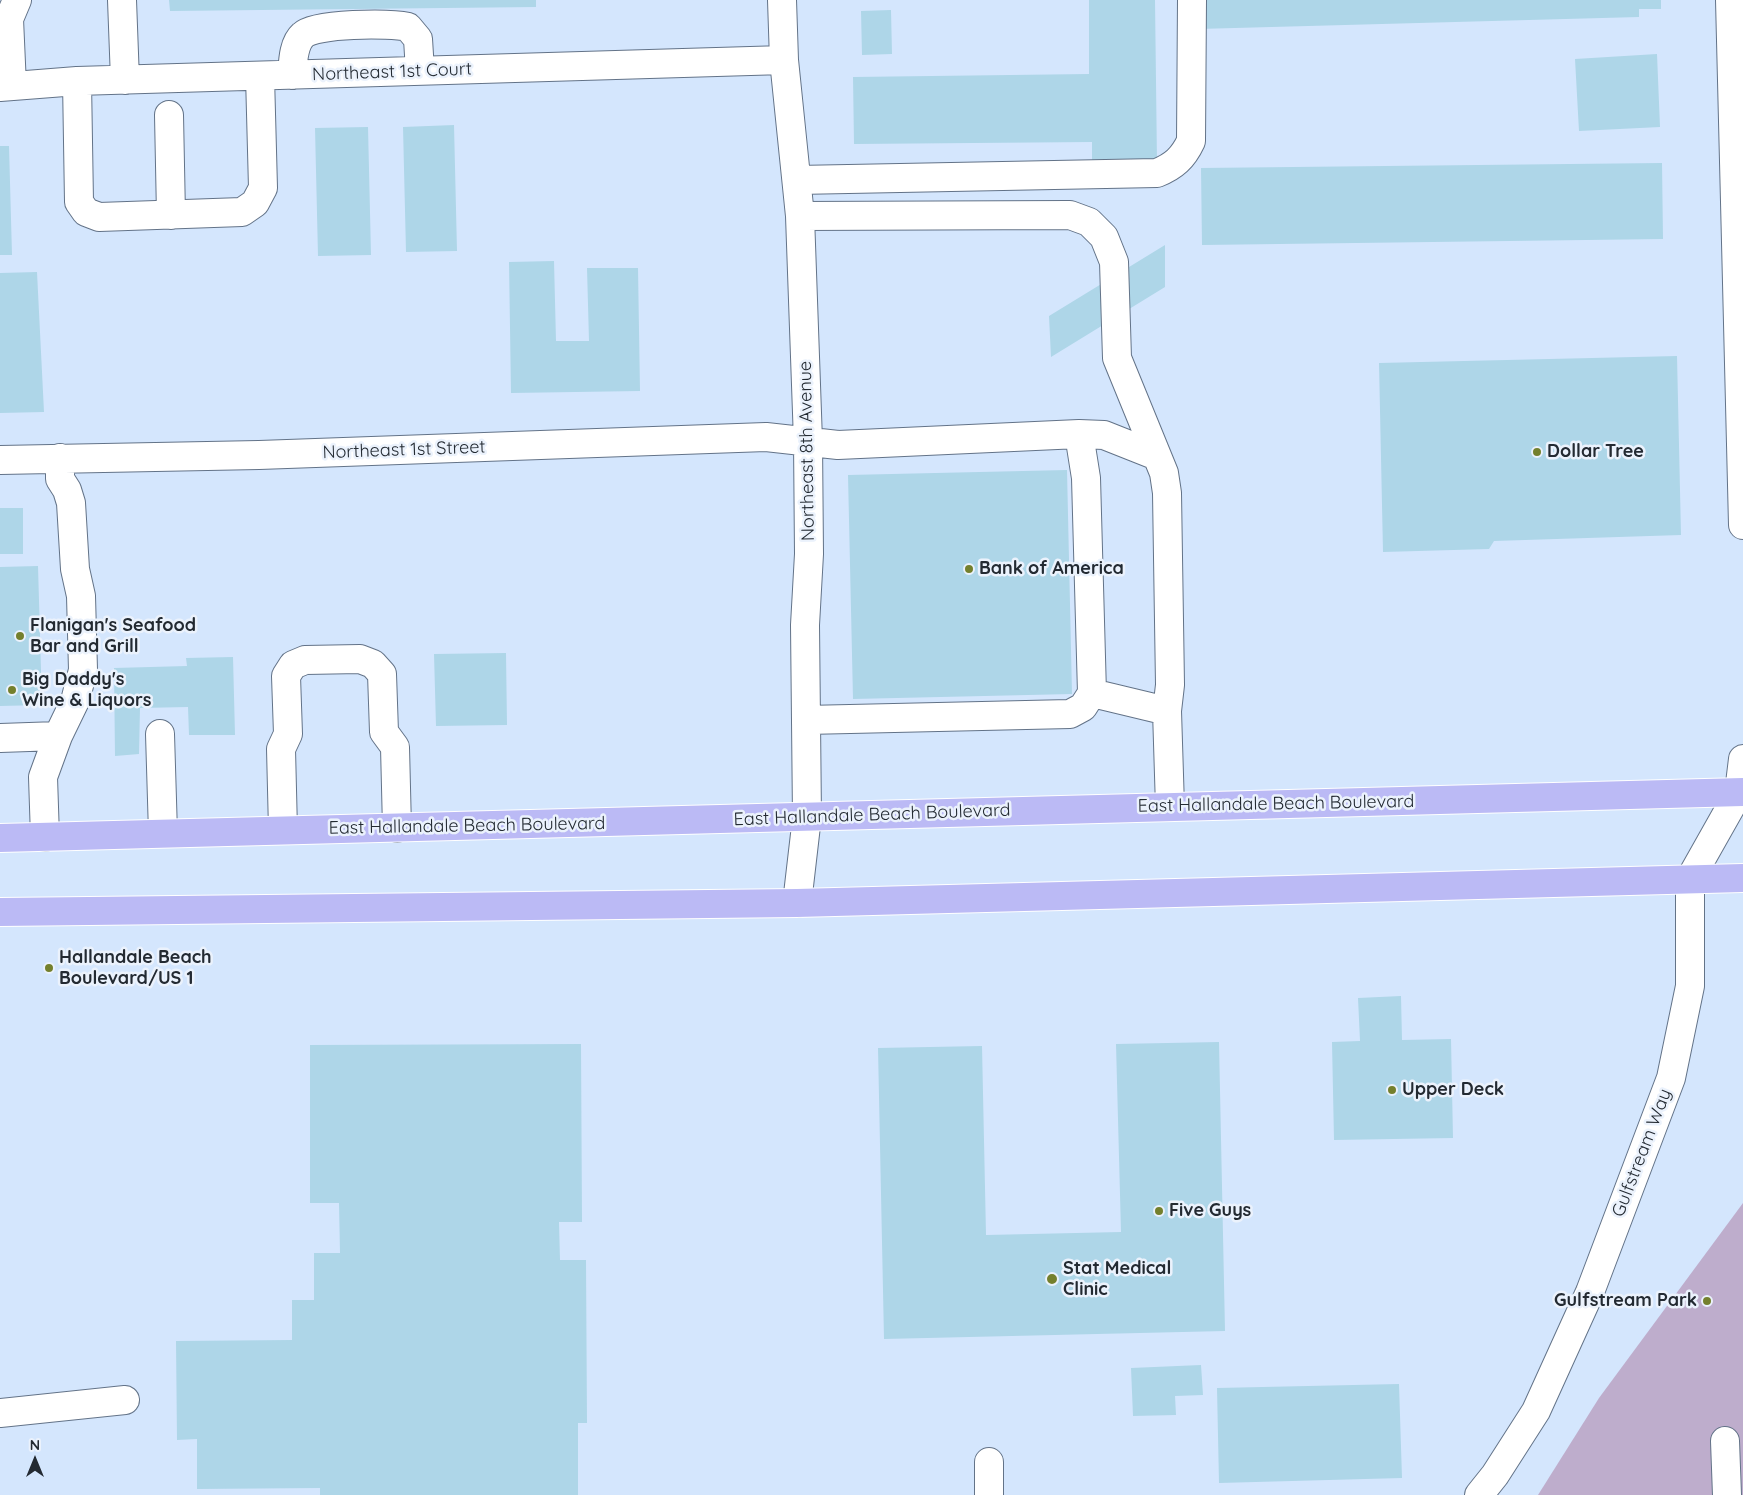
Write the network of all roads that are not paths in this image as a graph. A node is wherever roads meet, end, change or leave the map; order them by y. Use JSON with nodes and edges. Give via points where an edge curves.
{"nodes":[{"id":1,"x":17,"y":0,"type":"edge"},
{"id":2,"x":122,"y":0,"type":"edge"},
{"id":3,"x":782,"y":0,"type":"edge"},
{"id":4,"x":1192,"y":0,"type":"edge"},
{"id":5,"x":1730,"y":0,"type":"edge"},
{"id":6,"x":5,"y":41,"type":"edge"},
{"id":7,"x":784,"y":60,"type":"junction"},
{"id":8,"x":420,"y":71,"type":"junction"},
{"id":9,"x":292,"y":75,"type":"junction"},
{"id":10,"x":260,"y":76,"type":"junction"},
{"id":11,"x":124,"y":80,"type":"junction"},
{"id":12,"x":77,"y":81,"type":"junction"},
{"id":13,"x":6,"y":86,"type":"edge"},
{"id":14,"x":1738,"y":101,"type":"edge"},
{"id":15,"x":169,"y":115,"type":"dead end"},
{"id":16,"x":796,"y":180,"type":"junction"},
{"id":17,"x":172,"y":214,"type":"junction"},
{"id":18,"x":800,"y":216,"type":"junction"},
{"id":19,"x":1741,"y":334,"type":"edge"},
{"id":20,"x":1741,"y":396,"type":"edge"},
{"id":21,"x":1079,"y":434,"type":"junction"},
{"id":22,"x":808,"y":442,"type":"junction"},
{"id":23,"x":1157,"y":456,"type":"junction"},
{"id":24,"x":60,"y":458,"type":"junction"},
{"id":25,"x":0,"y":460,"type":"edge"},
{"id":26,"x":1743,"y":525,"type":"edge"},
{"id":27,"x":1092,"y":693,"type":"junction"},
{"id":28,"x":1167,"y":711,"type":"junction"},
{"id":29,"x":806,"y":720,"type":"junction"},
{"id":30,"x":160,"y":734,"type":"dead end"},
{"id":31,"x":58,"y":736,"type":"junction"},
{"id":32,"x":0,"y":738,"type":"edge"},
{"id":33,"x":1743,"y":759,"type":"edge"},
{"id":34,"x":1741,"y":792,"type":"edge"},
{"id":35,"x":1170,"y":807,"type":"junction"},
{"id":36,"x":807,"y":817,"type":"junction"},
{"id":37,"x":397,"y":828,"type":"junction"},
{"id":38,"x":283,"y":830,"type":"junction"},
{"id":39,"x":163,"y":833,"type":"junction"},
{"id":40,"x":45,"y":836,"type":"junction"},
{"id":41,"x":0,"y":838,"type":"edge"},
{"id":42,"x":1743,"y":878,"type":"edge"},
{"id":43,"x":1690,"y":879,"type":"junction"},
{"id":44,"x":798,"y":903,"type":"junction"},
{"id":45,"x":0,"y":912,"type":"edge"},
{"id":46,"x":126,"y":1400,"type":"dead end"},
{"id":47,"x":0,"y":1413,"type":"edge"},
{"id":48,"x":1725,"y":1441,"type":"dead end"},
{"id":49,"x":989,"y":1462,"type":"dead end"},
{"id":50,"x":988,"y":1495,"type":"edge"},
{"id":51,"x":1479,"y":1495,"type":"edge"},
{"id":52,"x":1727,"y":1495,"type":"edge"}],
"edges":[{"from":1,"to":6,"type":"street"},
{"from":2,"to":11,"type":"street"},
{"from":3,"to":7,"type":"street","name":"Northeast 8th Avenue"},
{"from":4,"to":16,"type":"street","via":[[1191,141],[1183,156],[1170,168],[1157,173]]},
{"from":5,"to":14,"type":"street"},
{"from":6,"to":13,"type":"street"},
{"from":7,"to":8,"type":"street","name":"Northeast 1st Court"},
{"from":7,"to":16,"type":"street","name":"Northeast 8th Avenue"},
{"from":8,"to":9,"type":"street","name":"Northeast 1st Court"},
{"from":8,"to":9,"type":"street","via":[[418,38],[408,27],[321,27],[302,35],[296,45]]},
{"from":9,"to":10,"type":"street","name":"Northeast 1st Court"},
{"from":10,"to":11,"type":"street","name":"Northeast 1st Court"},
{"from":10,"to":17,"type":"street","via":[[263,188],[256,203],[242,212]]},
{"from":11,"to":12,"type":"street","name":"Northeast 1st Court"},
{"from":12,"to":13,"type":"street","name":"Northeast 1st Court"},
{"from":12,"to":17,"type":"street","via":[[80,202],[86,212],[99,217]]},
{"from":14,"to":19,"type":"street"},
{"from":15,"to":17,"type":"street"},
{"from":16,"to":18,"type":"street","name":"Northeast 8th Avenue"},
{"from":18,"to":22,"type":"street","name":"Northeast 8th Avenue"},
{"from":18,"to":23,"type":"street","via":[[1070,215],[1089,222],[1104,237],[1114,262],[1117,358]]},
{"from":19,"to":20,"type":"street"},
{"from":20,"to":26,"type":"street"},
{"from":21,"to":22,"type":"street","name":"Northeast 1st Street","via":[[896,443]]},
{"from":21,"to":23,"type":"street","name":"Northeast 1st Street","via":[[1104,435]]},
{"from":21,"to":27,"type":"street","via":[[1086,478]]},
{"from":22,"to":24,"type":"street","name":"Northeast 1st Street","via":[[766,437],[259,455]]},
{"from":22,"to":29,"type":"street","name":"Northeast 8th Avenue"},
{"from":23,"to":28,"type":"street","via":[[1167,493],[1170,685]]},
{"from":24,"to":25,"type":"street","name":"Northeast 1st Street"},
{"from":24,"to":31,"type":"street","via":[[60,479],[71,503],[75,569],[81,596],[83,670],[75,701]]},
{"from":27,"to":28,"type":"street"},
{"from":27,"to":29,"type":"street","via":[[1083,707],[1070,714]]},
{"from":28,"to":35,"type":"street"},
{"from":29,"to":36,"type":"street","name":"Northeast 8th Avenue"},
{"from":30,"to":39,"type":"street"},
{"from":31,"to":32,"type":"street"},
{"from":31,"to":40,"type":"street","via":[[43,777]]},
{"from":33,"to":34,"type":"street"},
{"from":34,"to":35,"type":"main road","name":"East Hallandale Beach Boulevard"},
{"from":34,"to":43,"type":"street","name":"Gulfstream Way"},
{"from":35,"to":36,"type":"main road","name":"East Hallandale Beach Boulevard"},
{"from":36,"to":37,"type":"main road","name":"East Hallandale Beach Boulevard"},
{"from":36,"to":44,"type":"street","name":"Northeast 8th Avenue"},
{"from":37,"to":38,"type":"main road","name":"East Hallandale Beach Boulevard"},
{"from":37,"to":38,"type":"street","via":[[395,747],[384,732],[382,674],[373,664],[360,659],[305,660],[293,665],[286,676],[288,734],[281,749]]},
{"from":38,"to":39,"type":"main road","name":"East Hallandale Beach Boulevard"},
{"from":39,"to":40,"type":"main road","name":"East Hallandale Beach Boulevard"},
{"from":40,"to":41,"type":"main road","name":"East Hallandale Beach Boulevard"},
{"from":42,"to":43,"type":"main road"},
{"from":43,"to":44,"type":"main road"},
{"from":43,"to":51,"type":"street","name":"Gulfstream Way","via":[[1690,986],[1671,1078],[1590,1292],[1536,1411]]},
{"from":44,"to":45,"type":"main road"},
{"from":46,"to":47,"type":"street"},
{"from":48,"to":52,"type":"street"},
{"from":49,"to":50,"type":"street"}]}
